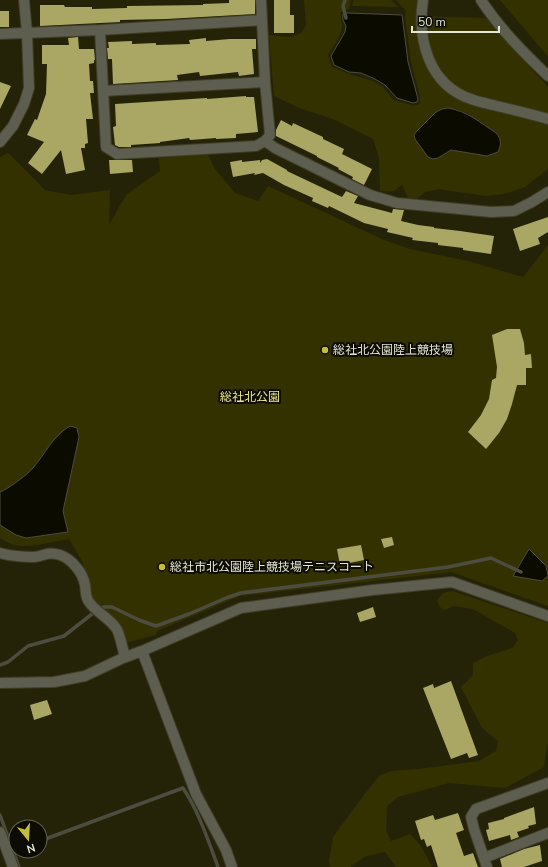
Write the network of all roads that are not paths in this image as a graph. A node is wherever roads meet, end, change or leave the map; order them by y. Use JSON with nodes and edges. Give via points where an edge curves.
{"nodes":[{"id":1,"x":24,"y":0,"type":"edge"},
{"id":2,"x":260,"y":0,"type":"edge"},
{"id":3,"x":423,"y":0,"type":"edge"},
{"id":4,"x":482,"y":0,"type":"edge"},
{"id":5,"x":262,"y":20,"type":"junction"},
{"id":6,"x":100,"y":30,"type":"junction"},
{"id":7,"x":27,"y":33,"type":"junction"},
{"id":8,"x":0,"y":34,"type":"edge"},
{"id":9,"x":548,"y":76,"type":"edge"},
{"id":10,"x":265,"y":82,"type":"junction"},
{"id":11,"x":103,"y":90,"type":"junction"},
{"id":12,"x":548,"y":119,"type":"edge"},
{"id":13,"x":265,"y":141,"type":"junction"},
{"id":14,"x":0,"y":142,"type":"edge"},
{"id":15,"x":548,"y":192,"type":"edge"},
{"id":16,"x":0,"y":553,"type":"edge"},
{"id":17,"x":548,"y":616,"type":"edge"},
{"id":18,"x":142,"y":651,"type":"junction"},
{"id":19,"x":125,"y":657,"type":"junction"},
{"id":20,"x":0,"y":683,"type":"edge"},
{"id":21,"x":548,"y":783,"type":"edge"},
{"id":22,"x":0,"y":832,"type":"edge"},
{"id":23,"x":548,"y":833,"type":"edge"},
{"id":24,"x":485,"y":862,"type":"edge"},
{"id":25,"x":13,"y":867,"type":"edge"},
{"id":26,"x":232,"y":867,"type":"edge"}],
"edges":[{"from":1,"to":7,"type":"street"},
{"from":2,"to":5,"type":"street"},
{"from":3,"to":12,"type":"street","via":[[423,37],[429,61],[443,82],[470,99]]},
{"from":4,"to":9,"type":"street","via":[[509,37]]},
{"from":5,"to":6,"type":"street"},
{"from":5,"to":10,"type":"street"},
{"from":6,"to":7,"type":"street"},
{"from":6,"to":11,"type":"street"},
{"from":7,"to":8,"type":"street"},
{"from":7,"to":14,"type":"street","via":[[29,88],[13,126]]},
{"from":10,"to":11,"type":"street"},
{"from":10,"to":13,"type":"street","via":[[270,135]]},
{"from":11,"to":13,"type":"street","via":[[106,147],[117,154],[256,146]]},
{"from":13,"to":15,"type":"street","via":[[370,195],[397,202],[491,212],[514,211]]},
{"from":16,"to":19,"type":"street","via":[[20,557],[52,553],[72,562],[85,583],[88,602],[117,629]]},
{"from":17,"to":18,"type":"street","via":[[452,582],[241,608]]},
{"from":18,"to":19,"type":"street"},
{"from":18,"to":26,"type":"street","via":[[196,794],[226,850]]},
{"from":19,"to":20,"type":"street","via":[[85,676],[54,682]]},
{"from":21,"to":24,"type":"street","via":[[476,809],[471,817]]},
{"from":22,"to":25,"type":"street"},
{"from":23,"to":24,"type":"street"}]}
